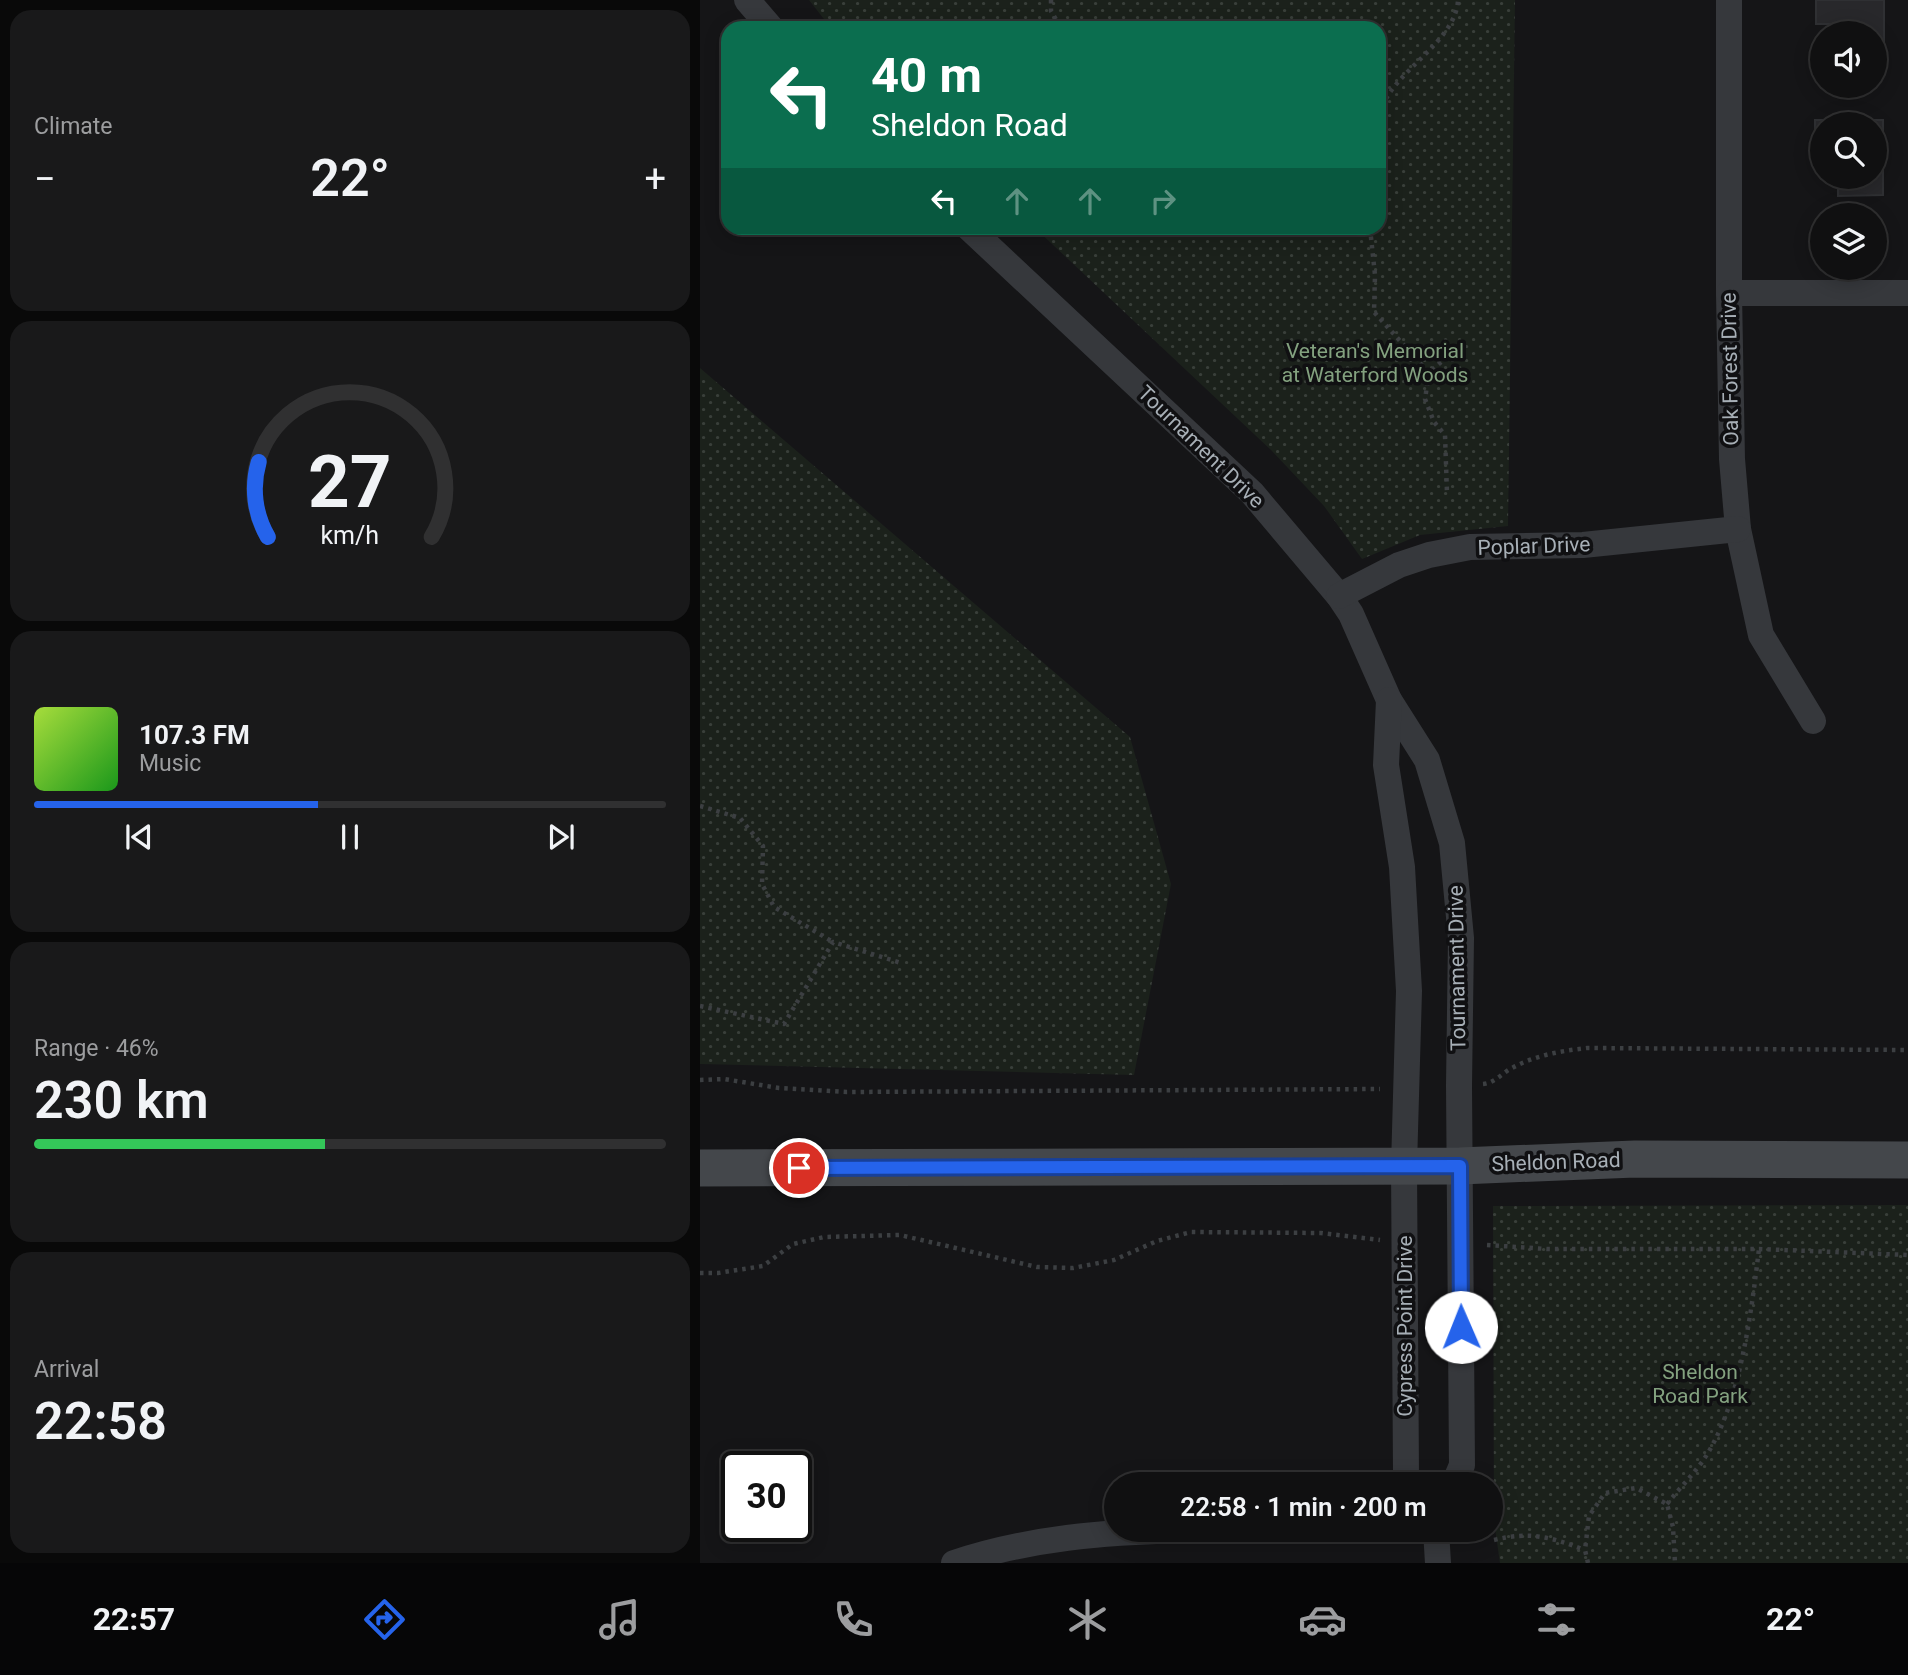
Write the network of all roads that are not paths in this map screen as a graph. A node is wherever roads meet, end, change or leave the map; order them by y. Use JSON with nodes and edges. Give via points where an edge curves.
{"nodes":[{"id":1,"x":747,"y":0,"type":"edge"},
{"id":2,"x":1729,"y":0,"type":"edge"},
{"id":3,"x":765,"y":21,"type":"edge"},
{"id":4,"x":977,"y":235,"type":"edge"},
{"id":5,"x":1729,"y":292,"type":"junction"},
{"id":6,"x":1908,"y":293,"type":"edge"},
{"id":7,"x":1738,"y":529,"type":"junction"},
{"id":8,"x":1339,"y":596,"type":"junction"},
{"id":9,"x":1388,"y":700,"type":"junction"},
{"id":10,"x":1813,"y":721,"type":"dead end"},
{"id":11,"x":1908,"y":1160,"type":"edge"},
{"id":12,"x":1404,"y":1166,"type":"junction"},
{"id":13,"x":1460,"y":1166,"type":"junction"},
{"id":14,"x":700,"y":1168,"type":"edge"},
{"id":15,"x":1406,"y":1472,"type":"edge"},
{"id":16,"x":1459,"y":1472,"type":"edge"},
{"id":17,"x":1104,"y":1535,"type":"edge"},
{"id":18,"x":1437,"y":1542,"type":"edge"},
{"id":19,"x":954,"y":1563,"type":"edge"},
{"id":20,"x":1438,"y":1563,"type":"edge"}],
"edges":[{"from":1,"to":3,"type":"street"},
{"from":2,"to":5,"type":"street","name":"Oak Forest Drive"},
{"from":4,"to":8,"type":"street","name":"Tournament Drive","via":[[1252,492]]},
{"from":5,"to":6,"type":"street"},
{"from":5,"to":7,"type":"street","name":"Oak Forest Drive"},
{"from":7,"to":8,"type":"street","name":"Poplar Drive","via":[[1583,545],[1470,547],[1399,565]]},
{"from":7,"to":10,"type":"street","name":"Oak Forest Drive","via":[[1761,635]]},
{"from":8,"to":9,"type":"street","name":"Tournament Drive"},
{"from":9,"to":12,"type":"street","name":"Tournament Drive","via":[[1386,765],[1402,867],[1409,991]]},
{"from":9,"to":13,"type":"street","name":"Tournament Drive","via":[[1427,761],[1452,843],[1461,938]]},
{"from":11,"to":13,"type":"main road","name":"Sheldon Road","via":[[1635,1159]]},
{"from":12,"to":13,"type":"main road","name":"Sheldon Road"},
{"from":12,"to":14,"type":"main road","name":"Sheldon Road"},
{"from":12,"to":15,"type":"street","name":"Cypress Point Drive"},
{"from":13,"to":16,"type":"street"},
{"from":17,"to":19,"type":"street","via":[[1050,1538]]},
{"from":18,"to":20,"type":"street"}]}
